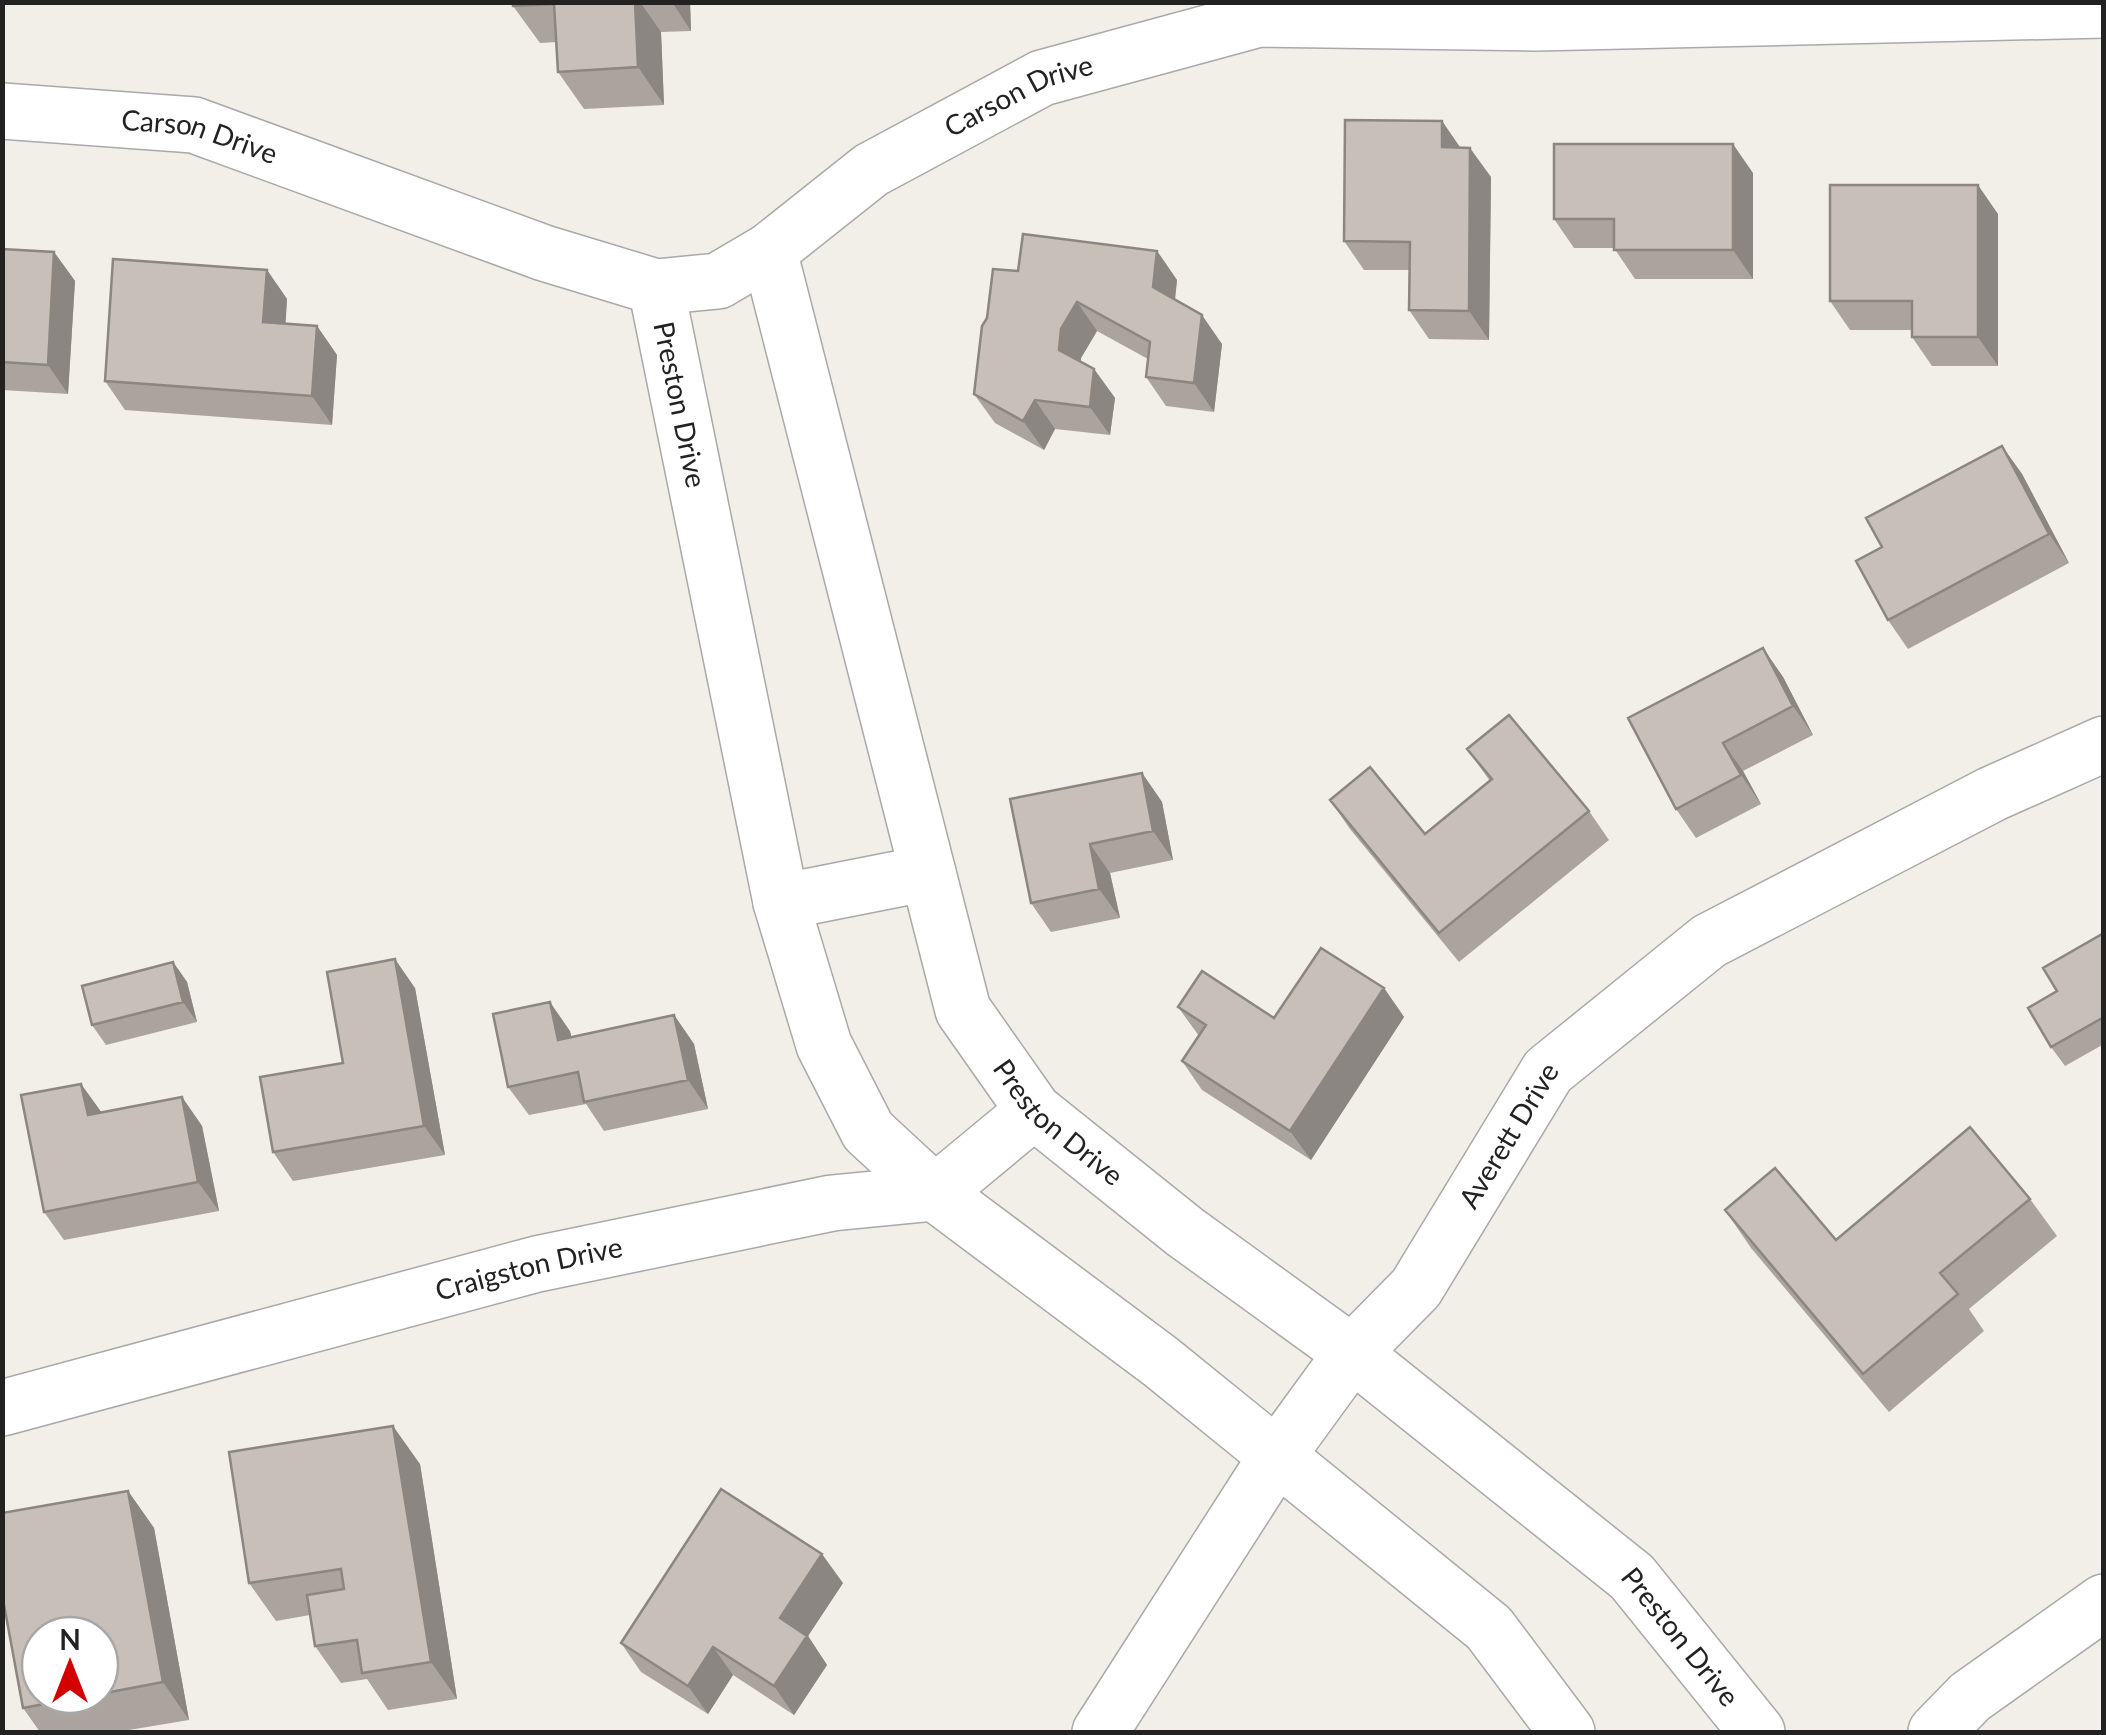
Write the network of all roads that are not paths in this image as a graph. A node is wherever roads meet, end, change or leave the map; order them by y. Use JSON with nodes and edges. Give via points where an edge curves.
{"nodes":[{"id":1,"x":1895,"y":8,"type":"edge"},
{"id":2,"x":2104,"y":10,"type":"edge"},
{"id":3,"x":2,"y":110,"type":"edge"},
{"id":4,"x":769,"y":251,"type":"junction"},
{"id":5,"x":656,"y":287,"type":"junction"},
{"id":6,"x":2104,"y":744,"type":"edge"},
{"id":7,"x":928,"y":873,"type":"junction"},
{"id":8,"x":781,"y":902,"type":"junction"},
{"id":9,"x":1034,"y":1111,"type":"junction"},
{"id":10,"x":935,"y":1194,"type":"junction"},
{"id":11,"x":1352,"y":1353,"type":"junction"},
{"id":12,"x":2,"y":1408,"type":"edge"},
{"id":13,"x":1277,"y":1456,"type":"junction"},
{"id":14,"x":2104,"y":1602,"type":"edge"},
{"id":15,"x":1100,"y":1732,"type":"edge"},
{"id":16,"x":1567,"y":1732,"type":"edge"},
{"id":17,"x":1756,"y":1732,"type":"edge"},
{"id":18,"x":1936,"y":1732,"type":"edge"}],
"edges":[{"from":1,"to":2,"type":"street","name":"Carson Drive"},
{"from":1,"to":4,"type":"street","name":"Carson Drive","via":[[1535,23],[1258,19],[1042,78],[872,170]]},
{"from":3,"to":5,"type":"street","name":"Carson Drive","via":[[194,126]]},
{"from":4,"to":5,"type":"street","name":"Carson Drive","via":[[718,281]]},
{"from":4,"to":7,"type":"street","name":"Preston Drive"},
{"from":5,"to":8,"type":"street","name":"Preston Drive"},
{"from":6,"to":11,"type":"street","name":"Averett Drive","via":[[1709,940],[1548,1071],[1416,1288]]},
{"from":7,"to":8,"type":"street"},
{"from":7,"to":9,"type":"street","name":"Preston Drive","via":[[963,1010]]},
{"from":8,"to":10,"type":"street","name":"Preston Drive","via":[[824,1044],[868,1131]]},
{"from":9,"to":10,"type":"street"},
{"from":9,"to":11,"type":"street","name":"Preston Drive"},
{"from":10,"to":12,"type":"street","name":"Craigston Drive","via":[[832,1203],[537,1264]]},
{"from":10,"to":13,"type":"street","name":"Preston Drive"},
{"from":11,"to":13,"type":"street","name":"Averett Drive"},
{"from":11,"to":17,"type":"street","name":"Preston Drive","via":[[1632,1577]]},
{"from":13,"to":15,"type":"street","name":"Averett Drive"},
{"from":13,"to":16,"type":"street","name":"Preston Drive","via":[[1489,1628]]},
{"from":14,"to":18,"type":"street","via":[[1970,1697]]}]}
